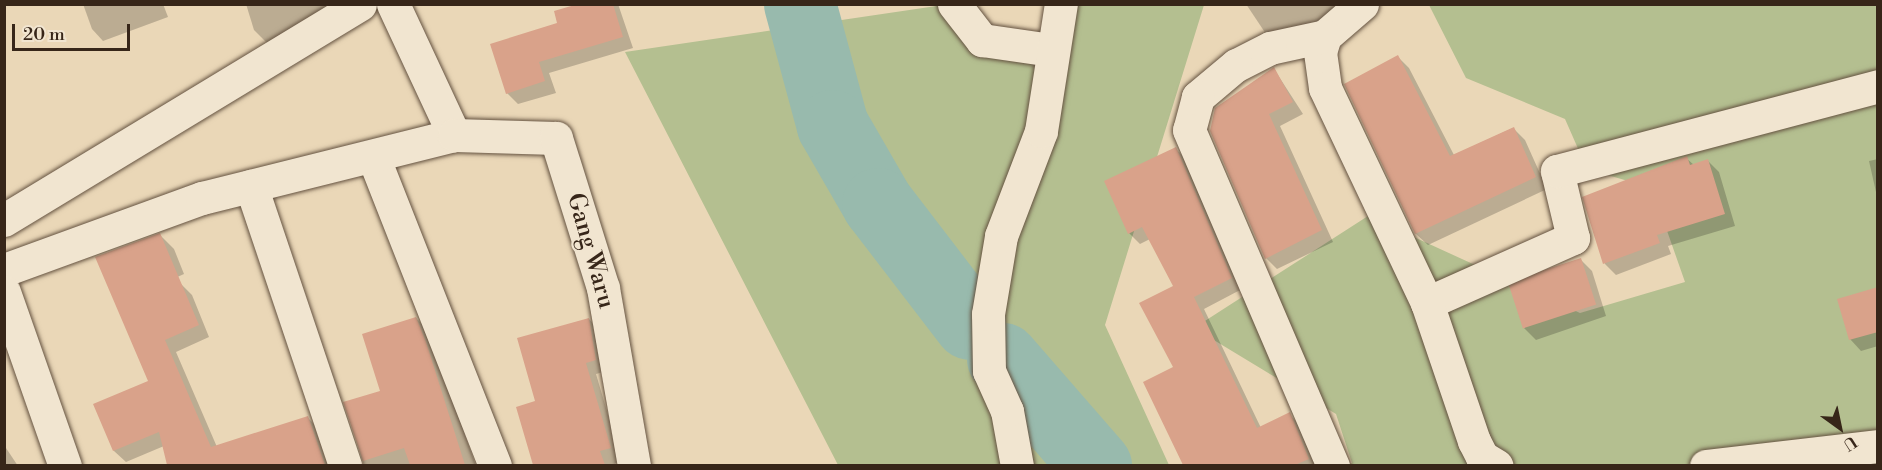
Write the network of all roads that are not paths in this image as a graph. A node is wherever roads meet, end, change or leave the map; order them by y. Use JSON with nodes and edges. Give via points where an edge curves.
{"nodes":[{"id":1,"x":360,"y":4,"type":"edge"},
{"id":2,"x":393,"y":4,"type":"edge"},
{"id":3,"x":954,"y":4,"type":"edge"},
{"id":4,"x":1061,"y":4,"type":"edge"},
{"id":5,"x":1362,"y":4,"type":"edge"},
{"id":6,"x":1325,"y":36,"type":"junction"},
{"id":7,"x":1051,"y":51,"type":"junction"},
{"id":8,"x":1878,"y":86,"type":"edge"},
{"id":9,"x":454,"y":135,"type":"junction"},
{"id":10,"x":373,"y":156,"type":"junction"},
{"id":11,"x":251,"y":186,"type":"junction"},
{"id":12,"x":4,"y":220,"type":"edge"},
{"id":13,"x":4,"y":270,"type":"edge"},
{"id":14,"x":4,"y":292,"type":"edge"},
{"id":15,"x":1428,"y":303,"type":"junction"},
{"id":16,"x":1878,"y":446,"type":"edge"},
{"id":17,"x":65,"y":465,"type":"edge"},
{"id":18,"x":345,"y":465,"type":"edge"},
{"id":19,"x":495,"y":465,"type":"edge"},
{"id":20,"x":634,"y":465,"type":"edge"},
{"id":21,"x":1017,"y":465,"type":"edge"},
{"id":22,"x":1333,"y":465,"type":"edge"},
{"id":23,"x":1497,"y":465,"type":"edge"},
{"id":24,"x":1706,"y":465,"type":"edge"}],
"edges":[{"from":1,"to":12,"type":"street"},
{"from":2,"to":9,"type":"street"},
{"from":3,"to":7,"type":"street","via":[[982,40]]},
{"from":4,"to":7,"type":"street"},
{"from":5,"to":6,"type":"street"},
{"from":6,"to":15,"type":"street","via":[[1320,51],[1325,88]]},
{"from":6,"to":22,"type":"street","via":[[1289,42],[1236,65],[1198,97],[1189,130]]},
{"from":7,"to":21,"type":"street","via":[[1041,131],[1001,236],[988,314],[989,371],[1007,411]]},
{"from":8,"to":15,"type":"street","via":[[1557,171],[1573,238]]},
{"from":9,"to":10,"type":"street"},
{"from":9,"to":20,"type":"street","name":"Gang Waru","via":[[555,138],[603,288]]},
{"from":10,"to":11,"type":"street"},
{"from":10,"to":19,"type":"street"},
{"from":11,"to":13,"type":"street","via":[[202,198]]},
{"from":11,"to":18,"type":"street"},
{"from":14,"to":17,"type":"street"},
{"from":15,"to":23,"type":"street","via":[[1474,441],[1482,457]]},
{"from":16,"to":24,"type":"street"}]}
